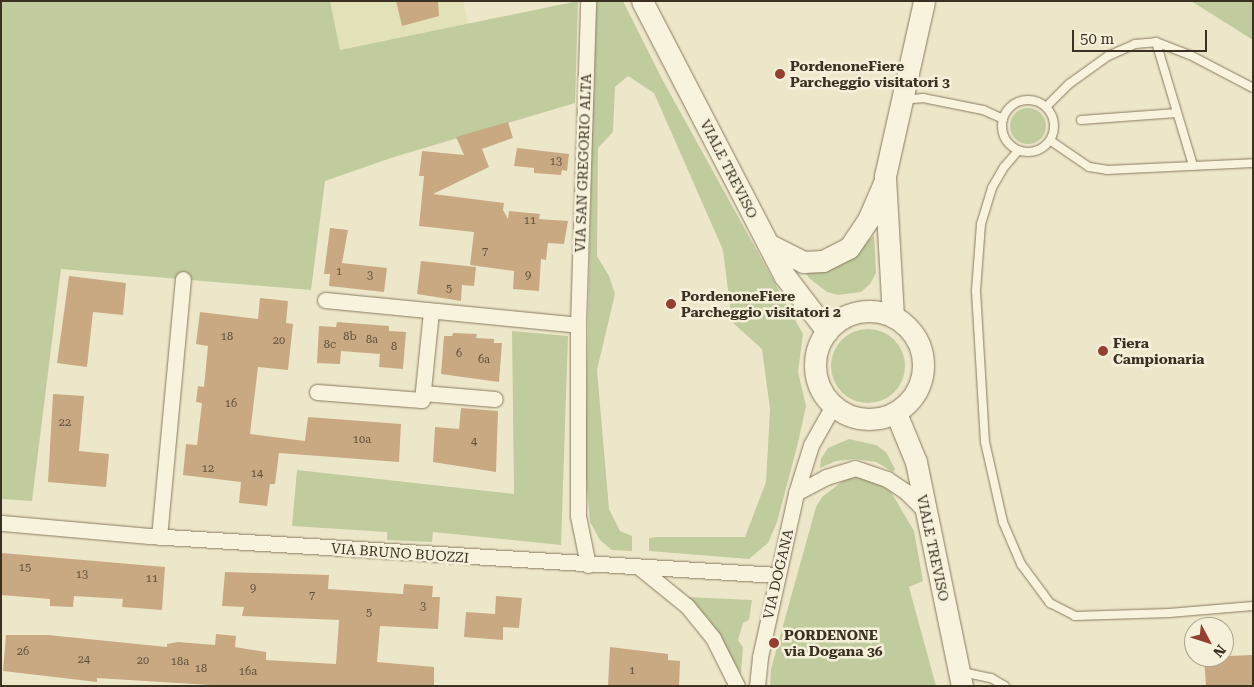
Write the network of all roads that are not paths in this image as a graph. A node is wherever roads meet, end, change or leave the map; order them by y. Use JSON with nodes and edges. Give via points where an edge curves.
{"nodes":[{"id":1,"x":588,"y":1,"type":"edge"},
{"id":2,"x":642,"y":1,"type":"edge"},
{"id":3,"x":924,"y":1,"type":"edge"},
{"id":4,"x":1156,"y":42,"type":"junction"},
{"id":5,"x":1253,"y":88,"type":"edge"},
{"id":6,"x":900,"y":101,"type":"junction"},
{"id":7,"x":1046,"y":107,"type":"junction"},
{"id":8,"x":1177,"y":113,"type":"junction"},
{"id":9,"x":1002,"y":119,"type":"junction"},
{"id":10,"x":1082,"y":120,"type":"dead end"},
{"id":11,"x":1051,"y":141,"type":"junction"},
{"id":12,"x":1018,"y":151,"type":"junction"},
{"id":13,"x":1253,"y":162,"type":"edge"},
{"id":14,"x":1193,"y":165,"type":"junction"},
{"id":15,"x":885,"y":180,"type":"junction"},
{"id":16,"x":768,"y":244,"type":"junction"},
{"id":17,"x":184,"y":279,"type":"dead end"},
{"id":18,"x":325,"y":300,"type":"dead end"},
{"id":19,"x":430,"y":312,"type":"junction"},
{"id":20,"x":893,"y":316,"type":"junction"},
{"id":21,"x":578,"y":325,"type":"junction"},
{"id":22,"x":827,"y":330,"type":"junction"},
{"id":23,"x":317,"y":392,"type":"dead end"},
{"id":24,"x":423,"y":393,"type":"junction"},
{"id":25,"x":495,"y":399,"type":"dead end"},
{"id":26,"x":833,"y":406,"type":"junction"},
{"id":27,"x":896,"y":413,"type":"junction"},
{"id":28,"x":796,"y":493,"type":"junction"},
{"id":29,"x":925,"y":511,"type":"junction"},
{"id":30,"x":1,"y":524,"type":"edge"},
{"id":31,"x":159,"y":537,"type":"junction"},
{"id":32,"x":588,"y":565,"type":"junction"},
{"id":33,"x":640,"y":568,"type":"junction"},
{"id":34,"x":777,"y":575,"type":"junction"},
{"id":35,"x":1253,"y":606,"type":"edge"},
{"id":36,"x":961,"y":679,"type":"edge"},
{"id":37,"x":737,"y":686,"type":"edge"},
{"id":38,"x":757,"y":686,"type":"edge"},
{"id":39,"x":1005,"y":686,"type":"edge"}],
"edges":[{"from":1,"to":21,"type":"street","name":"VIA SAN GREGORIO ALTA"},
{"from":2,"to":16,"type":"main road","name":"VIALE TREVISO"},
{"from":3,"to":6,"type":"main road"},
{"from":4,"to":5,"type":"lane","via":[[1190,55]]},
{"from":4,"to":7,"type":"lane","via":[[1135,44],[1108,56],[1068,84]]},
{"from":4,"to":8,"type":"lane"},
{"from":6,"to":9,"type":"lane","via":[[923,98],[983,110]]},
{"from":6,"to":15,"type":"main road"},
{"from":7,"to":9,"type":"lane","via":[[1025,100],[1011,106]]},
{"from":7,"to":11,"type":"lane","via":[[1055,123]]},
{"from":8,"to":10,"type":"lane"},
{"from":8,"to":14,"type":"lane"},
{"from":9,"to":12,"type":"lane","via":[[1006,141]]},
{"from":11,"to":12,"type":"lane","via":[[1036,152]]},
{"from":11,"to":14,"type":"lane","via":[[1089,168],[1107,170]]},
{"from":12,"to":35,"type":"lane","via":[[992,188],[981,224],[976,291],[988,460],[1003,522],[1021,564],[1050,603],[1076,616]]},
{"from":13,"to":14,"type":"lane"},
{"from":15,"to":16,"type":"main road","via":[[868,220],[849,248],[823,262],[803,262]]},
{"from":15,"to":20,"type":"main road"},
{"from":16,"to":22,"type":"main road","name":"VIALE TREVISO","via":[[784,275]]},
{"from":17,"to":31,"type":"street"},
{"from":18,"to":19,"type":"street"},
{"from":19,"to":21,"type":"street"},
{"from":19,"to":24,"type":"street"},
{"from":20,"to":22,"type":"main road","via":[[876,311],[858,312],[841,318]]},
{"from":20,"to":27,"type":"main road","via":[[917,339],[923,355],[924,372],[919,389]]},
{"from":21,"to":32,"type":"street","name":"VIA SAN GREGORIO ALTA","via":[[578,516]]},
{"from":22,"to":26,"type":"main road","via":[[814,361],[822,394]]},
{"from":23,"to":24,"type":"street","via":[[422,400]]},
{"from":24,"to":25,"type":"street"},
{"from":26,"to":27,"type":"main road","via":[[847,416],[863,420]]},
{"from":26,"to":28,"type":"street","name":"VIA DOGANA","via":[[811,446]]},
{"from":27,"to":29,"type":"main road","name":"VIALE TREVISO","via":[[916,462]]},
{"from":28,"to":29,"type":"street","via":[[826,477],[855,468],[887,479],[905,490]]},
{"from":28,"to":34,"type":"street","name":"VIA DOGANA"},
{"from":29,"to":36,"type":"main road","name":"VIALE TREVISO"},
{"from":30,"to":31,"type":"street","name":"VIA BRUNO BUOZZI"},
{"from":31,"to":32,"type":"street","name":"VIA BRUNO BUOZZI"},
{"from":32,"to":33,"type":"street","name":"VIA BRUNO BUOZZI"},
{"from":33,"to":34,"type":"street","name":"VIA BRUNO BUOZZI"},
{"from":33,"to":37,"type":"street","via":[[692,612],[713,638]]},
{"from":34,"to":38,"type":"street","name":"VIA DOGANA"},
{"from":36,"to":39,"type":"lane","via":[[991,678]]}]}
